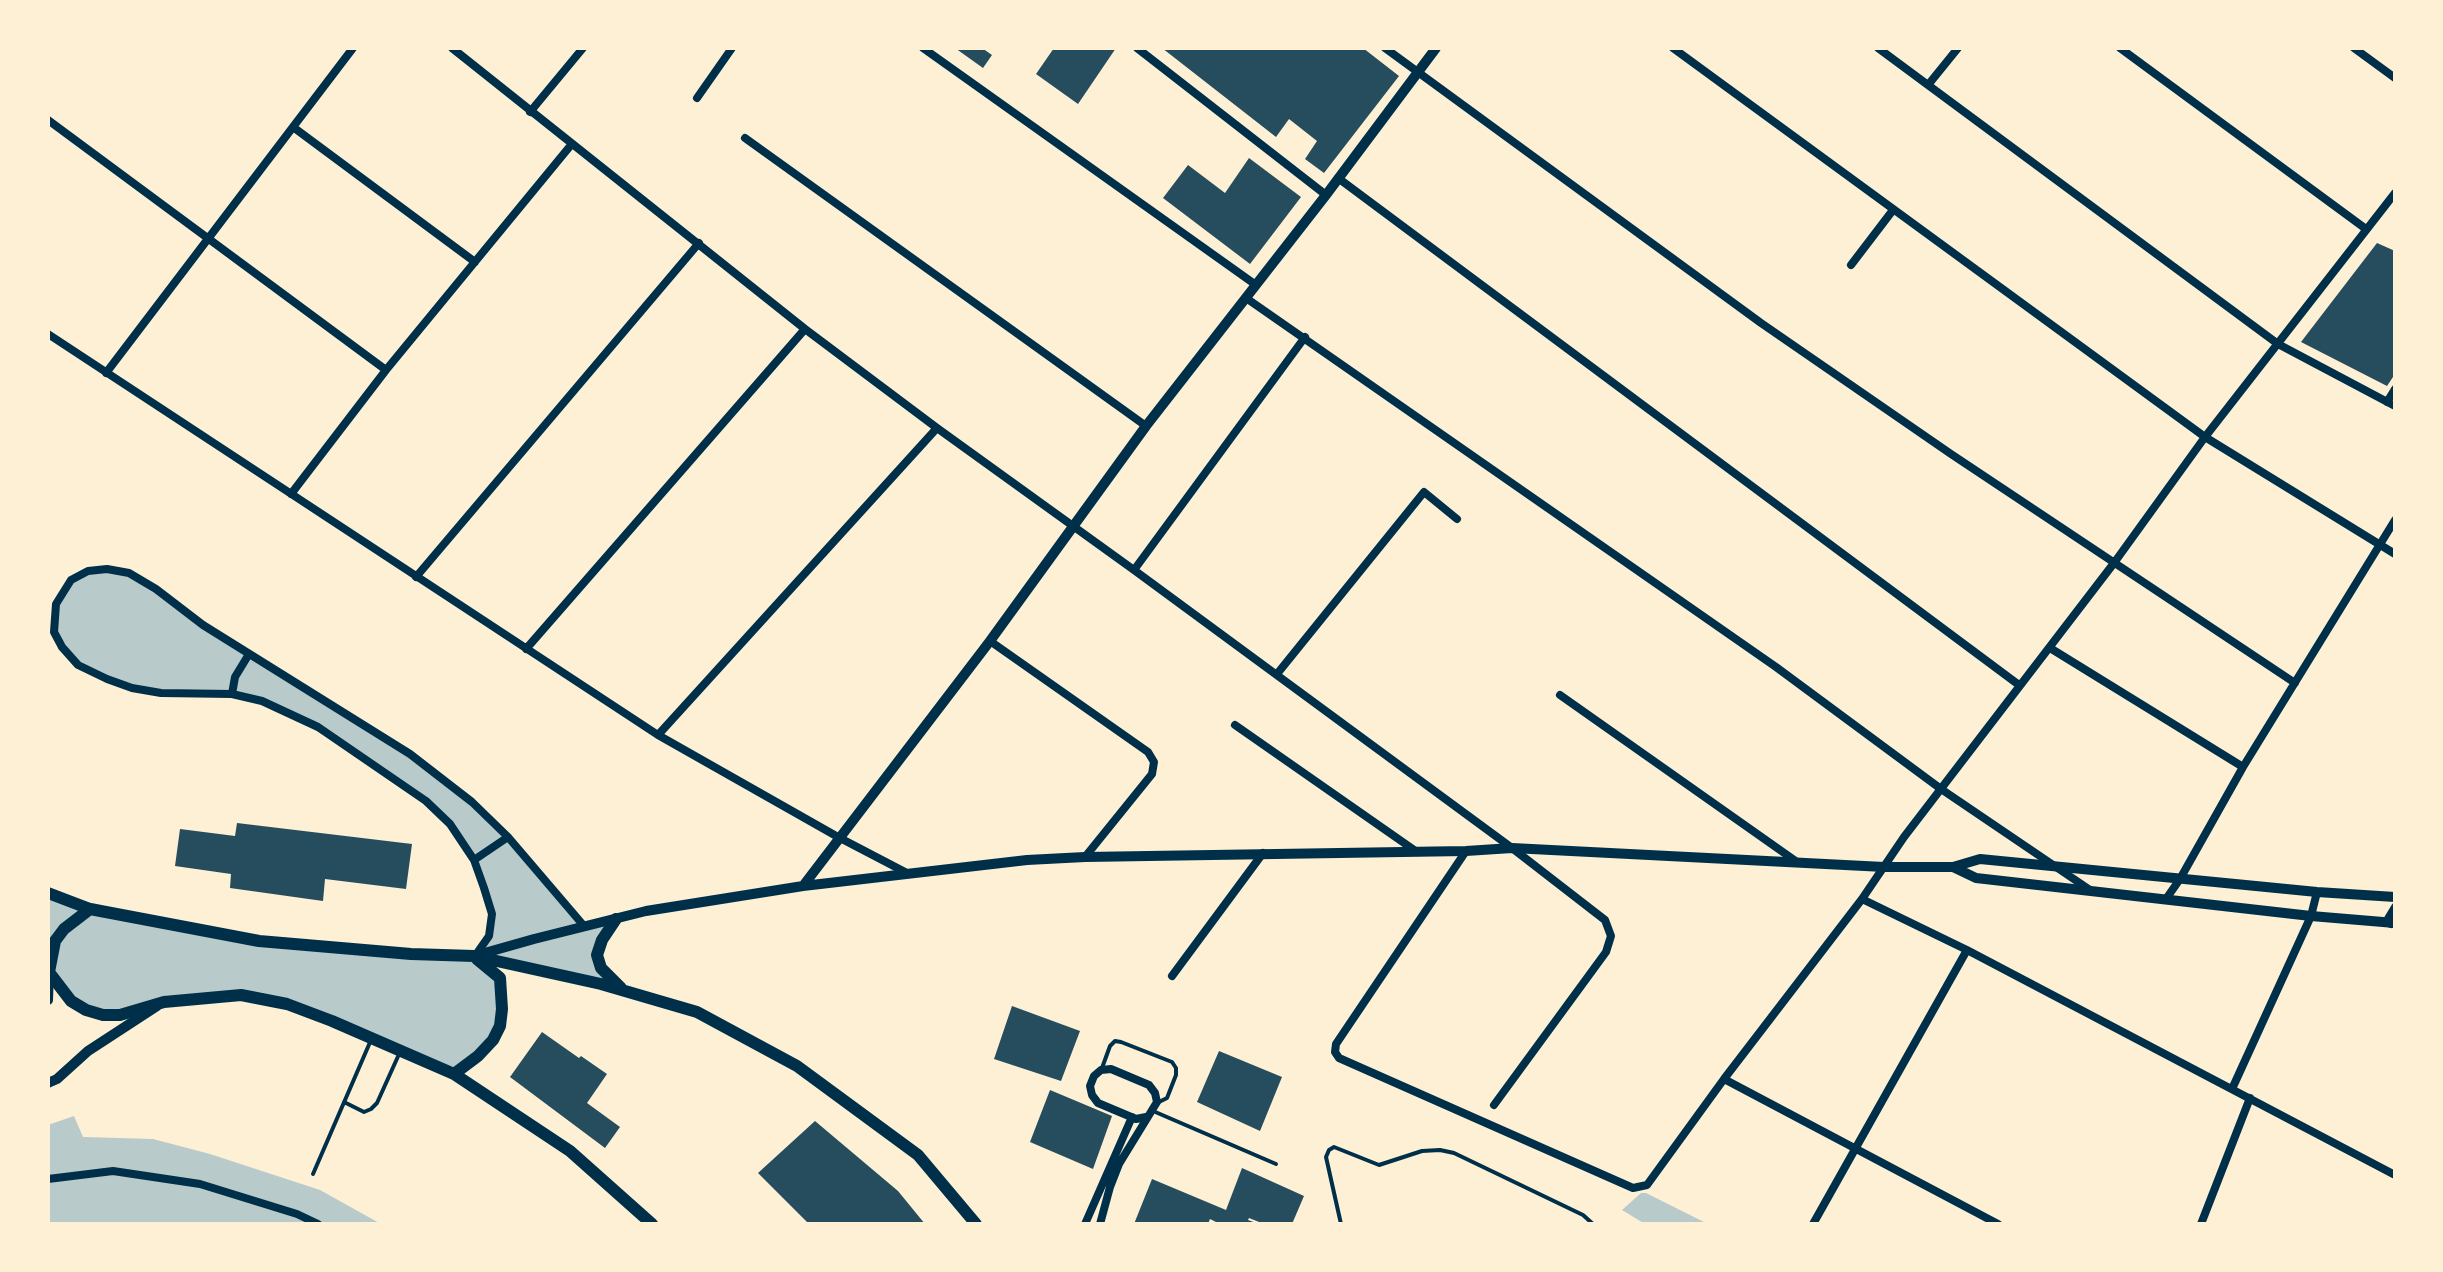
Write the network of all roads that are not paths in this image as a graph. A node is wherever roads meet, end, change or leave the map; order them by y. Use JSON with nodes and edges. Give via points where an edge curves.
{"nodes":[{"id":1,"x":353,"y":48,"type":"edge"},
{"id":2,"x":452,"y":48,"type":"edge"},
{"id":3,"x":583,"y":48,"type":"edge"},
{"id":4,"x":732,"y":48,"type":"edge"},
{"id":5,"x":923,"y":48,"type":"edge"},
{"id":6,"x":1137,"y":48,"type":"edge"},
{"id":7,"x":1385,"y":48,"type":"edge"},
{"id":8,"x":1436,"y":48,"type":"edge"},
{"id":9,"x":1673,"y":48,"type":"edge"},
{"id":10,"x":1878,"y":48,"type":"edge"},
{"id":11,"x":1958,"y":48,"type":"edge"},
{"id":12,"x":2120,"y":48,"type":"edge"},
{"id":13,"x":2354,"y":48,"type":"edge"},
{"id":14,"x":1416,"y":73,"type":"junction"},
{"id":15,"x":2395,"y":78,"type":"edge"},
{"id":16,"x":1928,"y":85,"type":"junction"},
{"id":17,"x":697,"y":98,"type":"dead end"},
{"id":18,"x":530,"y":112,"type":"junction"},
{"id":19,"x":48,"y":120,"type":"edge"},
{"id":20,"x":293,"y":127,"type":"junction"},
{"id":21,"x":745,"y":138,"type":"dead end"},
{"id":22,"x":571,"y":145,"type":"junction"},
{"id":23,"x":1338,"y":178,"type":"junction"},
{"id":24,"x":2395,"y":193,"type":"edge"},
{"id":25,"x":1326,"y":195,"type":"junction"},
{"id":26,"x":1893,"y":210,"type":"junction"},
{"id":27,"x":2366,"y":229,"type":"junction"},
{"id":28,"x":209,"y":239,"type":"junction"},
{"id":29,"x":699,"y":243,"type":"junction"},
{"id":30,"x":475,"y":262,"type":"junction"},
{"id":31,"x":1851,"y":265,"type":"dead end"},
{"id":32,"x":1256,"y":285,"type":"junction"},
{"id":33,"x":1246,"y":298,"type":"junction"},
{"id":34,"x":805,"y":329,"type":"junction"},
{"id":35,"x":48,"y":334,"type":"edge"},
{"id":36,"x":1305,"y":337,"type":"junction"},
{"id":37,"x":2278,"y":344,"type":"junction"},
{"id":38,"x":386,"y":370,"type":"junction"},
{"id":39,"x":106,"y":373,"type":"junction"},
{"id":40,"x":2395,"y":389,"type":"edge"},
{"id":41,"x":2391,"y":404,"type":"edge"},
{"id":42,"x":1146,"y":426,"type":"junction"},
{"id":43,"x":937,"y":428,"type":"junction"},
{"id":44,"x":2205,"y":437,"type":"junction"},
{"id":45,"x":291,"y":494,"type":"junction"},
{"id":46,"x":1457,"y":519,"type":"dead end"},
{"id":47,"x":2395,"y":520,"type":"edge"},
{"id":48,"x":1074,"y":527,"type":"junction"},
{"id":49,"x":2380,"y":545,"type":"junction"},
{"id":50,"x":2395,"y":554,"type":"edge"},
{"id":51,"x":2114,"y":563,"type":"junction"},
{"id":52,"x":1134,"y":570,"type":"junction"},
{"id":53,"x":416,"y":577,"type":"junction"},
{"id":54,"x":990,"y":641,"type":"junction"},
{"id":55,"x":2050,"y":648,"type":"junction"},
{"id":56,"x":526,"y":649,"type":"junction"},
{"id":57,"x":249,"y":654,"type":"junction"},
{"id":58,"x":1277,"y":674,"type":"junction"},
{"id":59,"x":2295,"y":683,"type":"junction"},
{"id":60,"x":2019,"y":685,"type":"junction"},
{"id":61,"x":232,"y":694,"type":"junction"},
{"id":62,"x":1560,"y":695,"type":"dead end"},
{"id":63,"x":1235,"y":725,"type":"dead end"},
{"id":64,"x":658,"y":735,"type":"junction"},
{"id":65,"x":2243,"y":767,"type":"junction"},
{"id":66,"x":1941,"y":789,"type":"junction"},
{"id":67,"x":508,"y":837,"type":"junction"},
{"id":68,"x":838,"y":837,"type":"junction"},
{"id":69,"x":1512,"y":848,"type":"junction"},
{"id":70,"x":1466,"y":851,"type":"junction"},
{"id":71,"x":1417,"y":852,"type":"junction"},
{"id":72,"x":1263,"y":853,"type":"junction"},
{"id":73,"x":1085,"y":857,"type":"junction"},
{"id":74,"x":474,"y":860,"type":"junction"},
{"id":75,"x":1797,"y":862,"type":"junction"},
{"id":76,"x":2055,"y":866,"type":"junction"},
{"id":77,"x":1884,"y":867,"type":"junction"},
{"id":78,"x":1953,"y":867,"type":"junction"},
{"id":79,"x":909,"y":874,"type":"junction"},
{"id":80,"x":2180,"y":879,"type":"junction"},
{"id":81,"x":803,"y":886,"type":"junction"},
{"id":82,"x":2091,"y":891,"type":"junction"},
{"id":83,"x":2317,"y":892,"type":"junction"},
{"id":84,"x":48,"y":893,"type":"edge"},
{"id":85,"x":2395,"y":897,"type":"edge"},
{"id":86,"x":1862,"y":899,"type":"junction"},
{"id":87,"x":2166,"y":899,"type":"junction"},
{"id":88,"x":2395,"y":907,"type":"edge"},
{"id":89,"x":90,"y":909,"type":"junction"},
{"id":90,"x":2311,"y":916,"type":"junction"},
{"id":91,"x":616,"y":919,"type":"junction"},
{"id":92,"x":2392,"y":924,"type":"edge"},
{"id":93,"x":584,"y":926,"type":"junction"},
{"id":94,"x":1967,"y":950,"type":"junction"},
{"id":95,"x":474,"y":956,"type":"junction"},
{"id":96,"x":49,"y":972,"type":"edge"},
{"id":97,"x":1172,"y":976,"type":"dead end"},
{"id":98,"x":623,"y":990,"type":"junction"},
{"id":99,"x":48,"y":1000,"type":"edge"},
{"id":100,"x":164,"y":1002,"type":"junction"},
{"id":101,"x":372,"y":1038,"type":"junction"},
{"id":102,"x":401,"y":1051,"type":"junction"},
{"id":103,"x":1101,"y":1070,"type":"junction"},
{"id":104,"x":454,"y":1074,"type":"junction"},
{"id":105,"x":1724,"y":1079,"type":"junction"},
{"id":106,"x":48,"y":1083,"type":"edge"},
{"id":107,"x":2232,"y":1089,"type":"junction"},
{"id":108,"x":2250,"y":1098,"type":"junction"},
{"id":109,"x":344,"y":1102,"type":"junction"},
{"id":110,"x":1494,"y":1105,"type":"dead end"},
{"id":111,"x":1152,"y":1110,"type":"junction"},
{"id":112,"x":1132,"y":1117,"type":"junction"},
{"id":113,"x":1855,"y":1149,"type":"junction"},
{"id":114,"x":1276,"y":1164,"type":"dead end"},
{"id":115,"x":313,"y":1174,"type":"dead end"},
{"id":116,"x":2395,"y":1175,"type":"edge"},
{"id":117,"x":48,"y":1179,"type":"edge"},
{"id":118,"x":318,"y":1224,"type":"edge"},
{"id":119,"x":652,"y":1224,"type":"edge"},
{"id":120,"x":976,"y":1224,"type":"edge"},
{"id":121,"x":1085,"y":1224,"type":"edge"},
{"id":122,"x":1100,"y":1224,"type":"edge"},
{"id":123,"x":1341,"y":1224,"type":"edge"},
{"id":124,"x":1593,"y":1224,"type":"edge"},
{"id":125,"x":1813,"y":1224,"type":"edge"},
{"id":126,"x":1998,"y":1224,"type":"edge"},
{"id":127,"x":2201,"y":1224,"type":"edge"}],
"edges":[{"from":1,"to":20,"type":"street"},
{"from":2,"to":18,"type":"street"},
{"from":3,"to":18,"type":"street"},
{"from":4,"to":17,"type":"street"},
{"from":5,"to":32,"type":"street"},
{"from":6,"to":25,"type":"street"},
{"from":7,"to":14,"type":"street"},
{"from":8,"to":14,"type":"street"},
{"from":9,"to":26,"type":"street"},
{"from":10,"to":16,"type":"street"},
{"from":11,"to":16,"type":"street"},
{"from":12,"to":27,"type":"street"},
{"from":13,"to":15,"type":"street"},
{"from":14,"to":23,"type":"street"},
{"from":14,"to":51,"type":"street","via":[[1761,323]]},
{"from":16,"to":37,"type":"street"},
{"from":18,"to":22,"type":"street"},
{"from":19,"to":28,"type":"street"},
{"from":20,"to":28,"type":"street"},
{"from":20,"to":30,"type":"street"},
{"from":21,"to":42,"type":"street"},
{"from":22,"to":29,"type":"street"},
{"from":22,"to":30,"type":"street"},
{"from":23,"to":25,"type":"street"},
{"from":23,"to":60,"type":"street"},
{"from":24,"to":27,"type":"street"},
{"from":25,"to":32,"type":"street"},
{"from":26,"to":31,"type":"street"},
{"from":26,"to":44,"type":"street"},
{"from":27,"to":37,"type":"street"},
{"from":28,"to":38,"type":"street"},
{"from":28,"to":39,"type":"street"},
{"from":29,"to":34,"type":"street"},
{"from":29,"to":53,"type":"street"},
{"from":30,"to":38,"type":"street"},
{"from":32,"to":33,"type":"street"},
{"from":33,"to":36,"type":"street"},
{"from":33,"to":42,"type":"street"},
{"from":34,"to":43,"type":"street"},
{"from":34,"to":56,"type":"street"},
{"from":35,"to":39,"type":"street"},
{"from":36,"to":52,"type":"street"},
{"from":36,"to":66,"type":"street"},
{"from":37,"to":41,"type":"street"},
{"from":37,"to":44,"type":"street"},
{"from":38,"to":45,"type":"street"},
{"from":39,"to":45,"type":"street"},
{"from":40,"to":41,"type":"street"},
{"from":42,"to":48,"type":"street"},
{"from":43,"to":48,"type":"street"},
{"from":43,"to":64,"type":"street"},
{"from":44,"to":49,"type":"street"},
{"from":44,"to":51,"type":"street"},
{"from":45,"to":53,"type":"street"},
{"from":46,"to":58,"type":"street","via":[[1424,492]]},
{"from":47,"to":49,"type":"street"},
{"from":48,"to":52,"type":"street"},
{"from":48,"to":54,"type":"street"},
{"from":49,"to":50,"type":"street"},
{"from":49,"to":59,"type":"street"},
{"from":51,"to":55,"type":"street"},
{"from":51,"to":59,"type":"street"},
{"from":52,"to":58,"type":"street"},
{"from":53,"to":56,"type":"street"},
{"from":54,"to":68,"type":"street"},
{"from":54,"to":73,"type":"street","via":[[1148,752],[1154,762],[1152,774]]},
{"from":55,"to":60,"type":"street"},
{"from":55,"to":65,"type":"street"},
{"from":56,"to":64,"type":"street"},
{"from":57,"to":61,"type":"street"},
{"from":57,"to":61,"type":"street","via":[[129,573],[88,571],[71,580],[56,604],[54,632],[78,665],[132,688]]},
{"from":57,"to":67,"type":"street","via":[[410,754]]},
{"from":58,"to":69,"type":"street"},
{"from":59,"to":65,"type":"street"},
{"from":60,"to":66,"type":"street"},
{"from":61,"to":74,"type":"street","via":[[298,716],[396,780],[450,824]]},
{"from":62,"to":75,"type":"street"},
{"from":63,"to":71,"type":"street"},
{"from":64,"to":68,"type":"street"},
{"from":65,"to":80,"type":"street"},
{"from":66,"to":76,"type":"street"},
{"from":66,"to":77,"type":"street"},
{"from":67,"to":74,"type":"street"},
{"from":67,"to":93,"type":"street"},
{"from":68,"to":79,"type":"street"},
{"from":68,"to":81,"type":"street"},
{"from":69,"to":70,"type":"street"},
{"from":69,"to":75,"type":"street"},
{"from":69,"to":110,"type":"street","via":[[1605,920],[1611,936],[1606,952]]},
{"from":70,"to":71,"type":"street"},
{"from":70,"to":105,"type":"street","via":[[1336,1044],[1339,1058],[1633,1188],[1647,1185]]},
{"from":71,"to":72,"type":"street"},
{"from":72,"to":73,"type":"street"},
{"from":72,"to":97,"type":"street"},
{"from":73,"to":79,"type":"street"},
{"from":74,"to":95,"type":"street","via":[[492,914],[489,936]]},
{"from":75,"to":77,"type":"street"},
{"from":76,"to":78,"type":"street","via":[[1980,859]]},
{"from":76,"to":80,"type":"street"},
{"from":76,"to":82,"type":"street"},
{"from":77,"to":78,"type":"street"},
{"from":77,"to":86,"type":"street"},
{"from":78,"to":82,"type":"street","via":[[1976,878]]},
{"from":79,"to":81,"type":"street"},
{"from":80,"to":83,"type":"street"},
{"from":80,"to":87,"type":"street"},
{"from":81,"to":91,"type":"street"},
{"from":82,"to":87,"type":"street"},
{"from":83,"to":85,"type":"street"},
{"from":83,"to":90,"type":"street"},
{"from":84,"to":89,"type":"main road"},
{"from":86,"to":94,"type":"street"},
{"from":86,"to":105,"type":"street"},
{"from":87,"to":90,"type":"street"},
{"from":88,"to":92,"type":"street"},
{"from":89,"to":95,"type":"main road","via":[[259,941]]},
{"from":89,"to":96,"type":"main road","via":[[55,941]]},
{"from":90,"to":92,"type":"street"},
{"from":90,"to":107,"type":"street"},
{"from":91,"to":93,"type":"street"},
{"from":91,"to":98,"type":"main road","via":[[597,955],[601,968]]},
{"from":93,"to":95,"type":"street"},
{"from":94,"to":107,"type":"street"},
{"from":94,"to":113,"type":"street"},
{"from":95,"to":98,"type":"main road"},
{"from":95,"to":104,"type":"main road","via":[[500,978],[500,1026],[478,1056]]},
{"from":96,"to":99,"type":"street"},
{"from":96,"to":100,"type":"main road","via":[[71,1001],[103,1015]]},
{"from":98,"to":120,"type":"main road","via":[[697,1012],[797,1066],[918,1155]]},
{"from":100,"to":101,"type":"main road","via":[[241,995],[287,1004]]},
{"from":100,"to":106,"type":"street"},
{"from":101,"to":102,"type":"main road"},
{"from":101,"to":109,"type":"lane"},
{"from":102,"to":104,"type":"main road"},
{"from":102,"to":109,"type":"lane","via":[[371,1109],[364,1112]]},
{"from":103,"to":111,"type":"street","via":[[1149,1085],[1155,1093]]},
{"from":103,"to":111,"type":"lane","via":[[1115,1041],[1172,1062],[1176,1075],[1167,1098]]},
{"from":103,"to":112,"type":"street","via":[[1090,1086],[1092,1095],[1098,1103]]},
{"from":104,"to":119,"type":"main road","via":[[570,1151]]},
{"from":105,"to":113,"type":"street"},
{"from":107,"to":108,"type":"street"},
{"from":108,"to":116,"type":"street"},
{"from":108,"to":127,"type":"street"},
{"from":109,"to":115,"type":"lane"},
{"from":111,"to":112,"type":"street"},
{"from":111,"to":114,"type":"lane"},
{"from":111,"to":122,"type":"street","via":[[1119,1164]]},
{"from":112,"to":121,"type":"street"},
{"from":113,"to":125,"type":"street"},
{"from":113,"to":126,"type":"street"},
{"from":117,"to":118,"type":"street","via":[[113,1171],[200,1184]]},
{"from":123,"to":124,"type":"lane","via":[[1326,1157],[1334,1147],[1379,1165],[1422,1151],[1454,1153]]}]}
